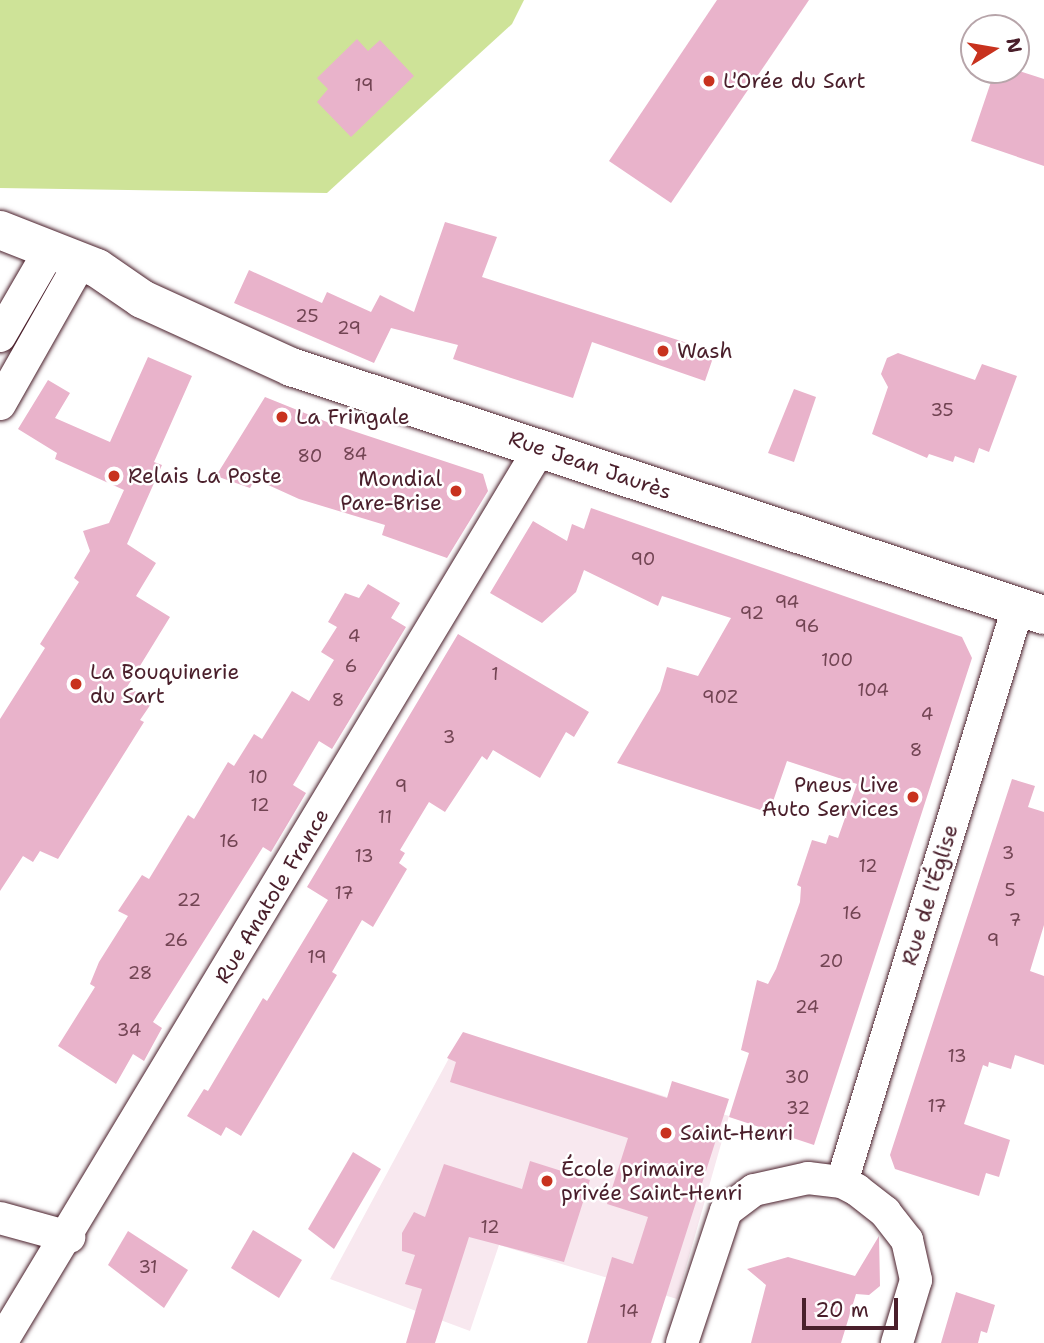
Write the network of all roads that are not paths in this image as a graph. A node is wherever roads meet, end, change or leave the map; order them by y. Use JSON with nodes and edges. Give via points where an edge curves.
{"nodes":[{"id":1,"x":0,"y":230,"type":"edge"},
{"id":2,"x":0,"y":252,"type":"edge"},
{"id":3,"x":61,"y":264,"type":"junction"},
{"id":4,"x":0,"y":336,"type":"edge"},
{"id":5,"x":0,"y":404,"type":"edge"},
{"id":6,"x":540,"y":448,"type":"junction"},
{"id":7,"x":1031,"y":611,"type":"edge"},
{"id":8,"x":842,"y":1182,"type":"junction"},
{"id":9,"x":0,"y":1218,"type":"edge"},
{"id":10,"x":69,"y":1237,"type":"junction"},
{"id":11,"x":2,"y":1343,"type":"edge"},
{"id":12,"x":682,"y":1343,"type":"edge"},
{"id":13,"x":897,"y":1343,"type":"edge"}],
"edges":[{"from":1,"to":3,"type":"main road","name":"Rue Jean Jaurès"},
{"from":2,"to":3,"type":"main road","name":"Rue Jean Jaurès"},
{"from":3,"to":4,"type":"street"},
{"from":3,"to":5,"type":"street"},
{"from":3,"to":6,"type":"main road","name":"Rue Jean Jaurès","via":[[291,367]]},
{"from":6,"to":7,"type":"main road","name":"Rue Jean Jaurès"},
{"from":6,"to":10,"type":"street","name":"Rue Anatole France"},
{"from":7,"to":8,"type":"street","name":"Rue de l'Église"},
{"from":8,"to":12,"type":"street","via":[[808,1178],[780,1182],[734,1202],[721,1219]]},
{"from":8,"to":13,"type":"street","via":[[885,1212],[912,1251],[916,1280]]},
{"from":9,"to":10,"type":"street"},
{"from":10,"to":11,"type":"street","name":"Rue Anatole France"}]}
